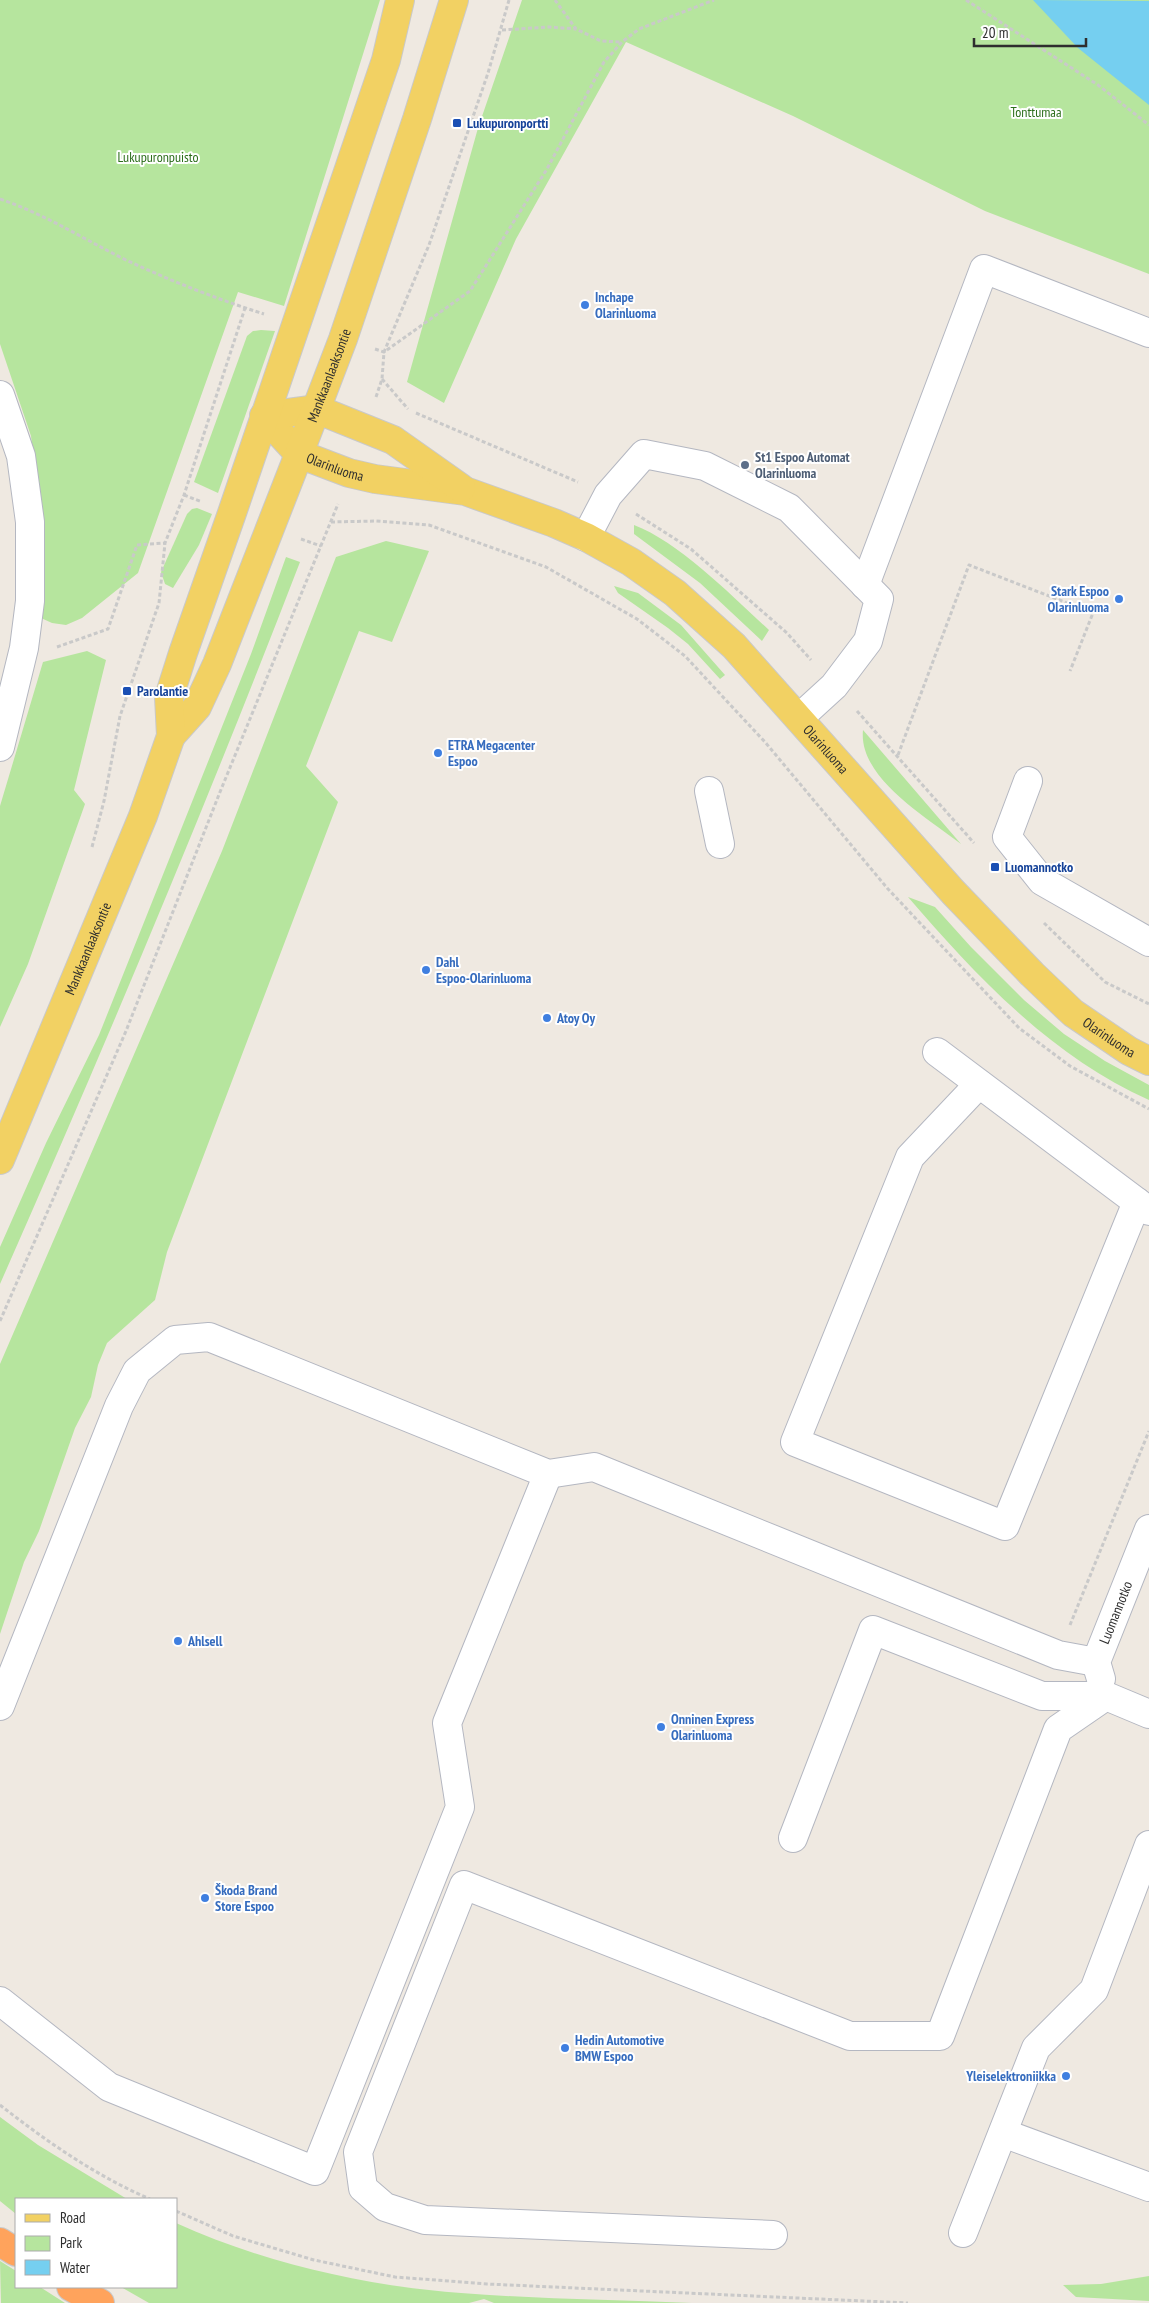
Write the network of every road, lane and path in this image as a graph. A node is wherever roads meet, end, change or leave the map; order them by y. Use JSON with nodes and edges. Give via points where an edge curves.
{"nodes":[{"id":1,"x":400,"y":0,"type":"edge"},
{"id":2,"x":454,"y":0,"type":"edge"},
{"id":3,"x":509,"y":0,"type":"edge"},
{"id":4,"x":555,"y":0,"type":"edge"},
{"id":5,"x":714,"y":0,"type":"edge"},
{"id":6,"x":966,"y":0,"type":"edge"},
{"id":7,"x":576,"y":29,"type":"junction"},
{"id":8,"x":502,"y":30,"type":"junction"},
{"id":9,"x":622,"y":42,"type":"junction"},
{"id":10,"x":1149,"y":125,"type":"edge"},
{"id":11,"x":0,"y":199,"type":"edge"},
{"id":12,"x":1149,"y":333,"type":"edge"},
{"id":13,"x":384,"y":352,"type":"junction"},
{"id":14,"x":382,"y":379,"type":"dead end"},
{"id":15,"x":0,"y":395,"type":"edge"},
{"id":16,"x":316,"y":409,"type":"junction"},
{"id":17,"x":264,"y":416,"type":"junction"},
{"id":18,"x":299,"y":454,"type":"junction"},
{"id":19,"x":465,"y":491,"type":"junction"},
{"id":20,"x":586,"y":537,"type":"junction"},
{"id":21,"x":165,"y":543,"type":"junction"},
{"id":22,"x":865,"y":585,"type":"junction"},
{"id":23,"x":59,"y":647,"type":"dead end"},
{"id":24,"x":1070,"y":671,"type":"dead end"},
{"id":25,"x":799,"y":718,"type":"junction"},
{"id":26,"x":171,"y":736,"type":"junction"},
{"id":27,"x":0,"y":747,"type":"edge"},
{"id":28,"x":898,"y":755,"type":"dead end"},
{"id":29,"x":1028,"y":781,"type":"dead end"},
{"id":30,"x":709,"y":791,"type":"dead end"},
{"id":31,"x":720,"y":844,"type":"dead end"},
{"id":32,"x":89,"y":855,"type":"dead end"},
{"id":33,"x":1149,"y":942,"type":"edge"},
{"id":34,"x":937,"y":1052,"type":"dead end"},
{"id":35,"x":1148,"y":1056,"type":"edge"},
{"id":36,"x":979,"y":1084,"type":"junction"},
{"id":37,"x":1149,"y":1109,"type":"edge"},
{"id":38,"x":0,"y":1160,"type":"edge"},
{"id":39,"x":1143,"y":1207,"type":"edge"},
{"id":40,"x":0,"y":1321,"type":"edge"},
{"id":41,"x":548,"y":1474,"type":"junction"},
{"id":42,"x":1149,"y":1529,"type":"edge"},
{"id":43,"x":1096,"y":1662,"type":"junction"},
{"id":44,"x":1106,"y":1696,"type":"junction"},
{"id":45,"x":0,"y":1706,"type":"edge"},
{"id":46,"x":1149,"y":1714,"type":"edge"},
{"id":47,"x":793,"y":1838,"type":"dead end"},
{"id":48,"x":1149,"y":1845,"type":"edge"},
{"id":49,"x":1143,"y":1876,"type":"edge"},
{"id":50,"x":0,"y":2002,"type":"edge"},
{"id":51,"x":0,"y":2105,"type":"edge"},
{"id":52,"x":1003,"y":2134,"type":"junction"},
{"id":53,"x":1149,"y":2188,"type":"edge"},
{"id":54,"x":148,"y":2198,"type":"edge"},
{"id":55,"x":178,"y":2212,"type":"edge"},
{"id":56,"x":963,"y":2233,"type":"dead end"},
{"id":57,"x":773,"y":2235,"type":"dead end"},
{"id":58,"x":0,"y":2242,"type":"edge"},
{"id":59,"x":15,"y":2251,"type":"edge"},
{"id":60,"x":73,"y":2288,"type":"edge"},
{"id":61,"x":100,"y":2303,"type":"edge"},
{"id":62,"x":908,"y":2303,"type":"edge"}],
"edges":[{"from":1,"to":17,"type":"main road","name":"Mankkaanlaaksontie","via":[[386,60]]},
{"from":2,"to":16,"type":"main road","name":"Mankkaanlaaksontie","via":[[408,147]]},
{"from":3,"to":8,"type":"path"},
{"from":4,"to":7,"type":"path"},
{"from":5,"to":9,"type":"path","via":[[639,29]]},
{"from":6,"to":10,"type":"path","via":[[1098,85]]},
{"from":7,"to":8,"type":"path"},
{"from":7,"to":9,"type":"path","via":[[601,41]]},
{"from":8,"to":13,"type":"path","via":[[429,245]]},
{"from":9,"to":13,"type":"path","via":[[604,62],[547,169],[470,291]]},
{"from":11,"to":21,"type":"path","via":[[54,220],[125,259],[245,308],[184,495]]},
{"from":12,"to":22,"type":"street","via":[[984,269]]},
{"from":13,"to":14,"type":"path"},
{"from":15,"to":27,"type":"street","via":[[21,456],[30,522],[30,601],[24,648]]},
{"from":16,"to":17,"type":"main road","name":"Olarinluoma"},
{"from":16,"to":18,"type":"main road","name":"Mankkaanlaaksontie"},
{"from":16,"to":19,"type":"main road","name":"Olarinluoma","via":[[393,440]]},
{"from":17,"to":18,"type":"main road","name":"Olarinluoma"},
{"from":17,"to":26,"type":"main road","name":"Mankkaanlaaksontie","via":[[169,697]]},
{"from":18,"to":19,"type":"main road","name":"Olarinluoma","via":[[349,473]]},
{"from":18,"to":26,"type":"main road","name":"Mankkaanlaaksontie","via":[[217,664],[196,707]]},
{"from":19,"to":20,"type":"main road","name":"Olarinluoma"},
{"from":20,"to":22,"type":"street","via":[[608,495],[644,454],[705,466],[789,508]]},
{"from":20,"to":25,"type":"main road","name":"Olarinluoma","via":[[631,562],[675,593],[734,646]]},
{"from":21,"to":23,"type":"path","via":[[137,545],[108,629]]},
{"from":21,"to":32,"type":"path","via":[[159,603],[125,699]]},
{"from":22,"to":25,"type":"street","via":[[879,599],[868,641],[834,686]]},
{"from":24,"to":28,"type":"path","via":[[1093,613],[969,565]]},
{"from":25,"to":35,"type":"main road","name":"Olarinluoma","via":[[953,892],[1073,1013],[1130,1052]]},
{"from":26,"to":38,"type":"main road","name":"Mankkaanlaaksontie","via":[[143,816]]},
{"from":29,"to":33,"type":"street","via":[[1008,837],[1042,881]]},
{"from":30,"to":31,"type":"street"},
{"from":34,"to":36,"type":"street"},
{"from":36,"to":39,"type":"street"},
{"from":36,"to":39,"type":"street","via":[[910,1158],[795,1442],[1005,1526]]},
{"from":37,"to":40,"type":"path","via":[[1070,1066],[1019,1028],[888,889],[765,742],[704,676],[685,656],[637,619],[546,567],[429,525],[331,522],[126,1031]]},
{"from":41,"to":43,"type":"street","via":[[594,1467],[1058,1655]]},
{"from":41,"to":45,"type":"street","via":[[209,1337],[175,1340],[137,1372],[119,1406]]},
{"from":41,"to":50,"type":"street","via":[[447,1723],[460,1807],[315,2171],[109,2087]]},
{"from":42,"to":43,"type":"street","name":"Luomannotko"},
{"from":43,"to":44,"type":"street","name":"Luomannotko"},
{"from":44,"to":46,"type":"street"},
{"from":44,"to":47,"type":"street","via":[[1042,1696],[873,1630]]},
{"from":44,"to":57,"type":"street","via":[[1058,1729],[940,2036],[850,2036],[464,1886],[358,2152],[363,2188],[385,2207],[425,2220]]},
{"from":48,"to":49,"type":"street"},
{"from":49,"to":52,"type":"street","via":[[1094,1990],[1036,2048]]},
{"from":51,"to":54,"type":"path","via":[[84,2164]]},
{"from":52,"to":53,"type":"street"},
{"from":52,"to":56,"type":"street"},
{"from":55,"to":62,"type":"path","via":[[233,2236],[314,2260],[395,2277]]},
{"from":58,"to":59,"type":"highway"},
{"from":60,"to":61,"type":"highway"}]}
